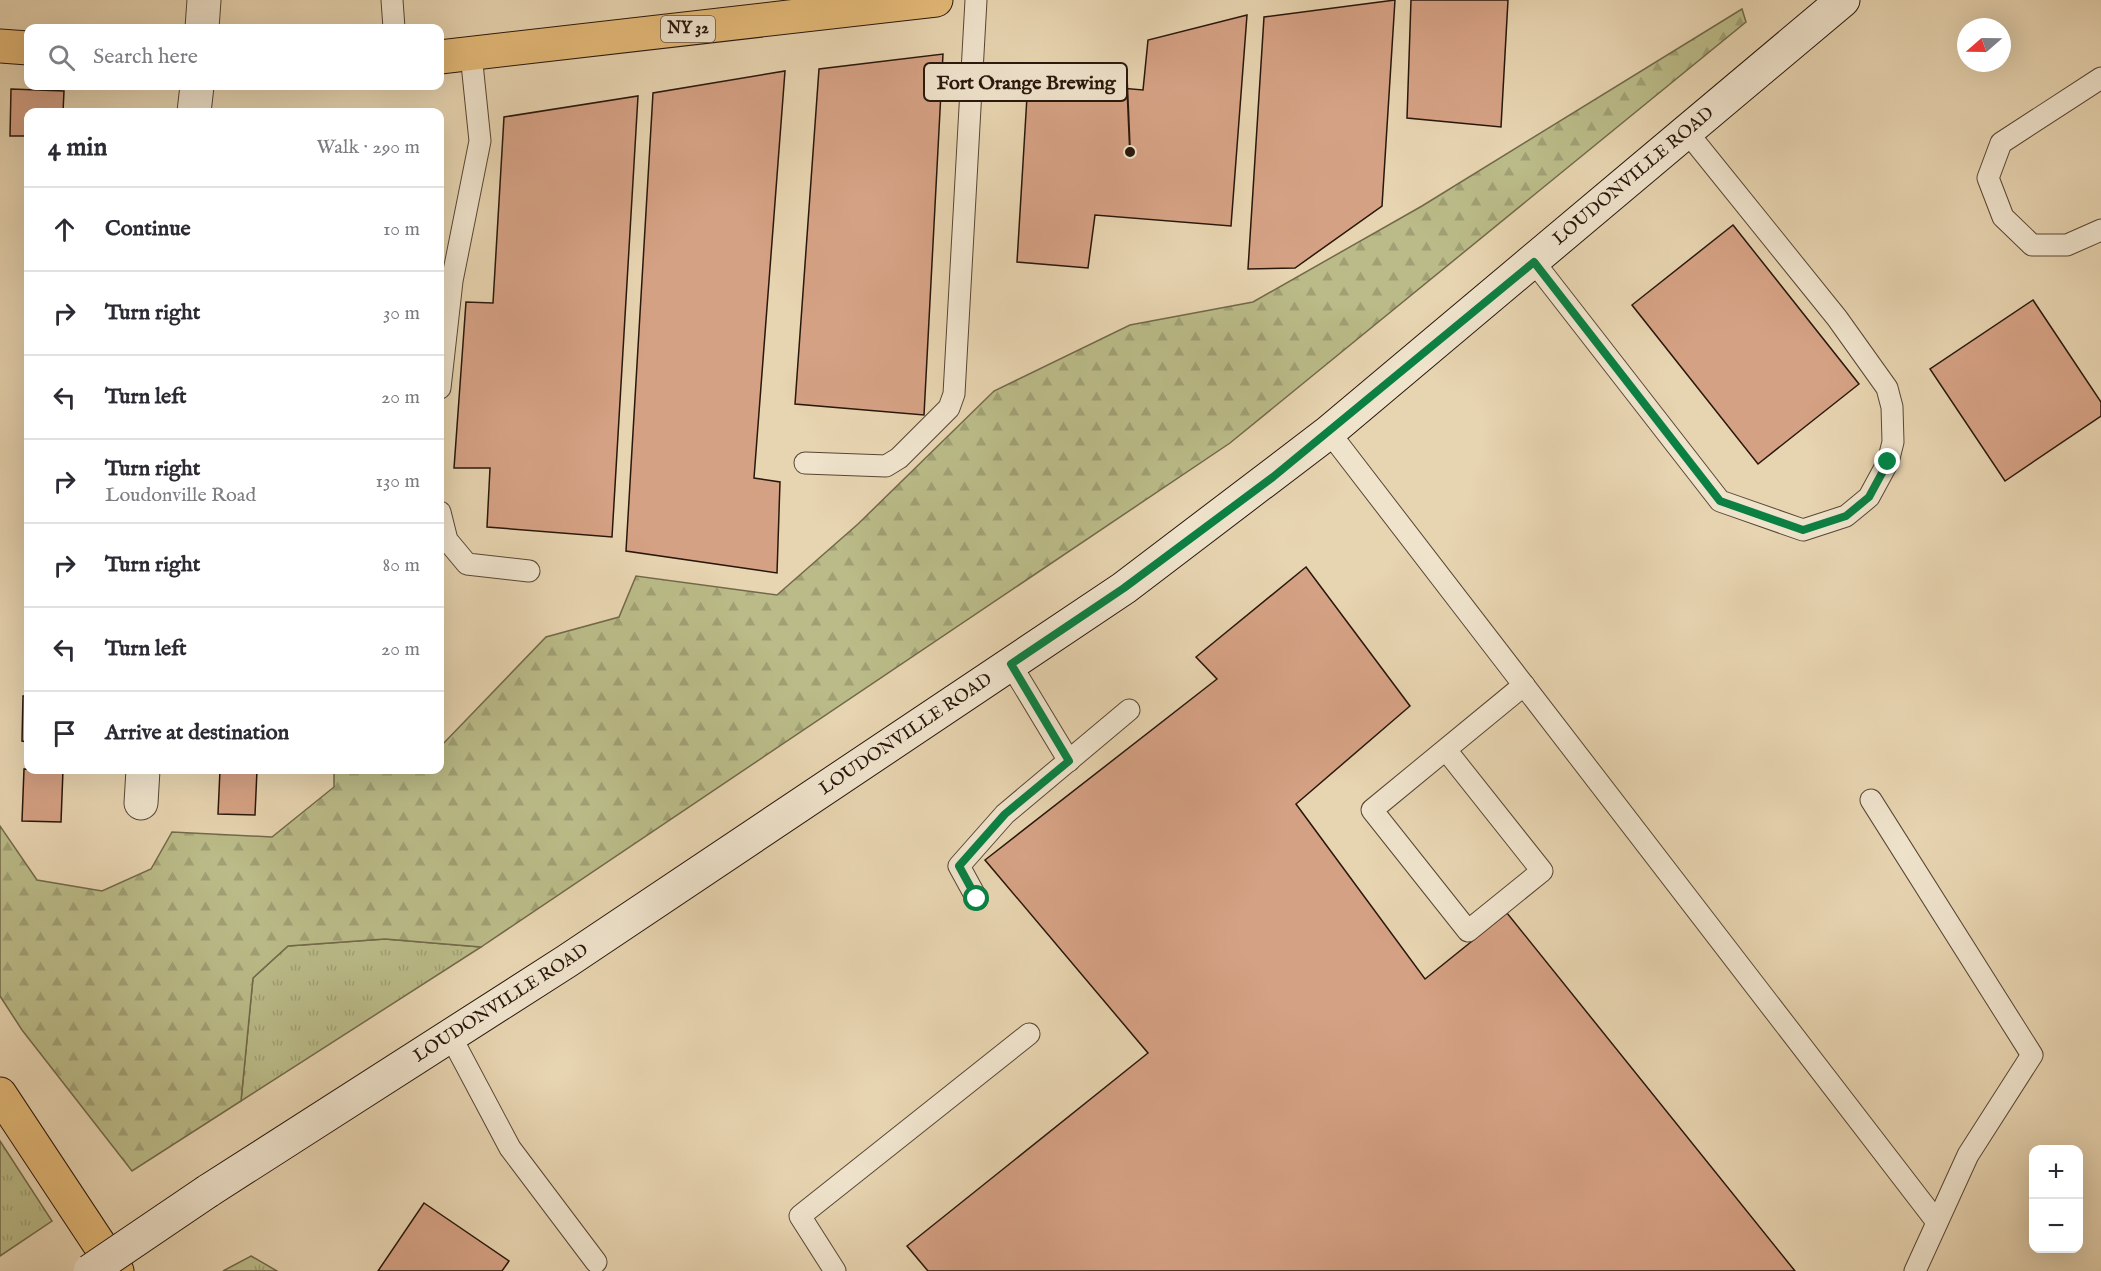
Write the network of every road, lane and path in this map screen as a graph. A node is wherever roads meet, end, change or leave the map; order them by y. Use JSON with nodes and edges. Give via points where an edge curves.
{"nodes":[{"id":1,"x":204,"y":0,"type":"edge"},
{"id":2,"x":392,"y":0,"type":"edge"},
{"id":3,"x":936,"y":0,"type":"edge"},
{"id":4,"x":975,"y":0,"type":"edge"},
{"id":5,"x":1843,"y":0,"type":"edge"},
{"id":6,"x":202,"y":24,"type":"edge"},
{"id":7,"x":394,"y":24,"type":"edge"},
{"id":8,"x":0,"y":46,"type":"edge"},
{"id":9,"x":24,"y":48,"type":"edge"},
{"id":10,"x":455,"y":56,"type":"edge"},
{"id":11,"x":2101,"y":78,"type":"edge"},
{"id":12,"x":197,"y":90,"type":"edge"},
{"id":13,"x":194,"y":108,"type":"edge"},
{"id":14,"x":1688,"y":132,"type":"junction"},
{"id":15,"x":2101,"y":230,"type":"edge"},
{"id":16,"x":1534,"y":262,"type":"junction"},
{"id":17,"x":444,"y":352,"type":"edge"},
{"id":18,"x":1329,"y":432,"type":"junction"},
{"id":19,"x":805,"y":463,"type":"dead end"},
{"id":20,"x":444,"y":528,"type":"edge"},
{"id":21,"x":529,"y":571,"type":"dead end"},
{"id":22,"x":1011,"y":664,"type":"junction"},
{"id":23,"x":1524,"y":685,"type":"junction"},
{"id":24,"x":1129,"y":710,"type":"dead end"},
{"id":25,"x":1446,"y":750,"type":"junction"},
{"id":26,"x":1069,"y":761,"type":"junction"},
{"id":27,"x":143,"y":774,"type":"edge"},
{"id":28,"x":1871,"y":800,"type":"dead end"},
{"id":29,"x":141,"y":803,"type":"dead end"},
{"id":30,"x":977,"y":899,"type":"dead end"},
{"id":31,"x":1029,"y":1034,"type":"dead end"},
{"id":32,"x":450,"y":1035,"type":"junction"},
{"id":33,"x":0,"y":1094,"type":"edge"},
{"id":34,"x":1937,"y":1222,"type":"junction"},
{"id":35,"x":596,"y":1262,"type":"dead end"},
{"id":36,"x":90,"y":1271,"type":"edge"},
{"id":37,"x":117,"y":1271,"type":"edge"},
{"id":38,"x":835,"y":1271,"type":"edge"},
{"id":39,"x":1915,"y":1271,"type":"edge"}],
"edges":[{"from":1,"to":6,"type":"main road"},
{"from":2,"to":7,"type":"lane"},
{"from":3,"to":10,"type":"main road","number":"NY 32"},
{"from":4,"to":19,"type":"lane","via":[[954,394],[949,408],[886,466]]},
{"from":5,"to":14,"type":"main road","name":"LOUDONVILLE ROAD"},
{"from":8,"to":9,"type":"main road"},
{"from":10,"to":17,"type":"lane","via":[[480,141],[452,281]]},
{"from":11,"to":15,"type":"lane","via":[[2001,143],[1988,177],[2003,216],[2032,245],[2067,245]]},
{"from":12,"to":13,"type":"main road"},
{"from":14,"to":16,"type":"main road","name":"LOUDONVILLE ROAD"},
{"from":14,"to":16,"type":"lane","via":[[1837,318],[1887,388],[1893,442],[1888,462],[1869,497],[1846,516],[1803,530],[1720,501]]},
{"from":16,"to":18,"type":"main road","name":"LOUDONVILLE ROAD"},
{"from":18,"to":22,"type":"main road","name":"LOUDONVILLE ROAD","via":[[1162,561]]},
{"from":18,"to":23,"type":"lane"},
{"from":20,"to":21,"type":"lane","via":[[447,540],[468,564]]},
{"from":22,"to":26,"type":"lane"},
{"from":22,"to":32,"type":"main road","name":"LOUDONVILLE ROAD"},
{"from":23,"to":25,"type":"lane"},
{"from":23,"to":34,"type":"lane"},
{"from":24,"to":26,"type":"lane"},
{"from":25,"to":25,"type":"lane","via":[[1372,810],[1468,931],[1542,871]]},
{"from":26,"to":30,"type":"lane","via":[[1005,814],[959,866]]},
{"from":27,"to":29,"type":"main road"},
{"from":28,"to":34,"type":"lane","via":[[2032,1055],[1968,1155]]},
{"from":31,"to":38,"type":"lane","via":[[800,1216]]},
{"from":32,"to":35,"type":"lane","via":[[510,1148]]},
{"from":32,"to":36,"type":"main road","name":"LOUDONVILLE ROAD","bridge":true},
{"from":33,"to":37,"type":"main road"},
{"from":34,"to":39,"type":"lane"}]}
